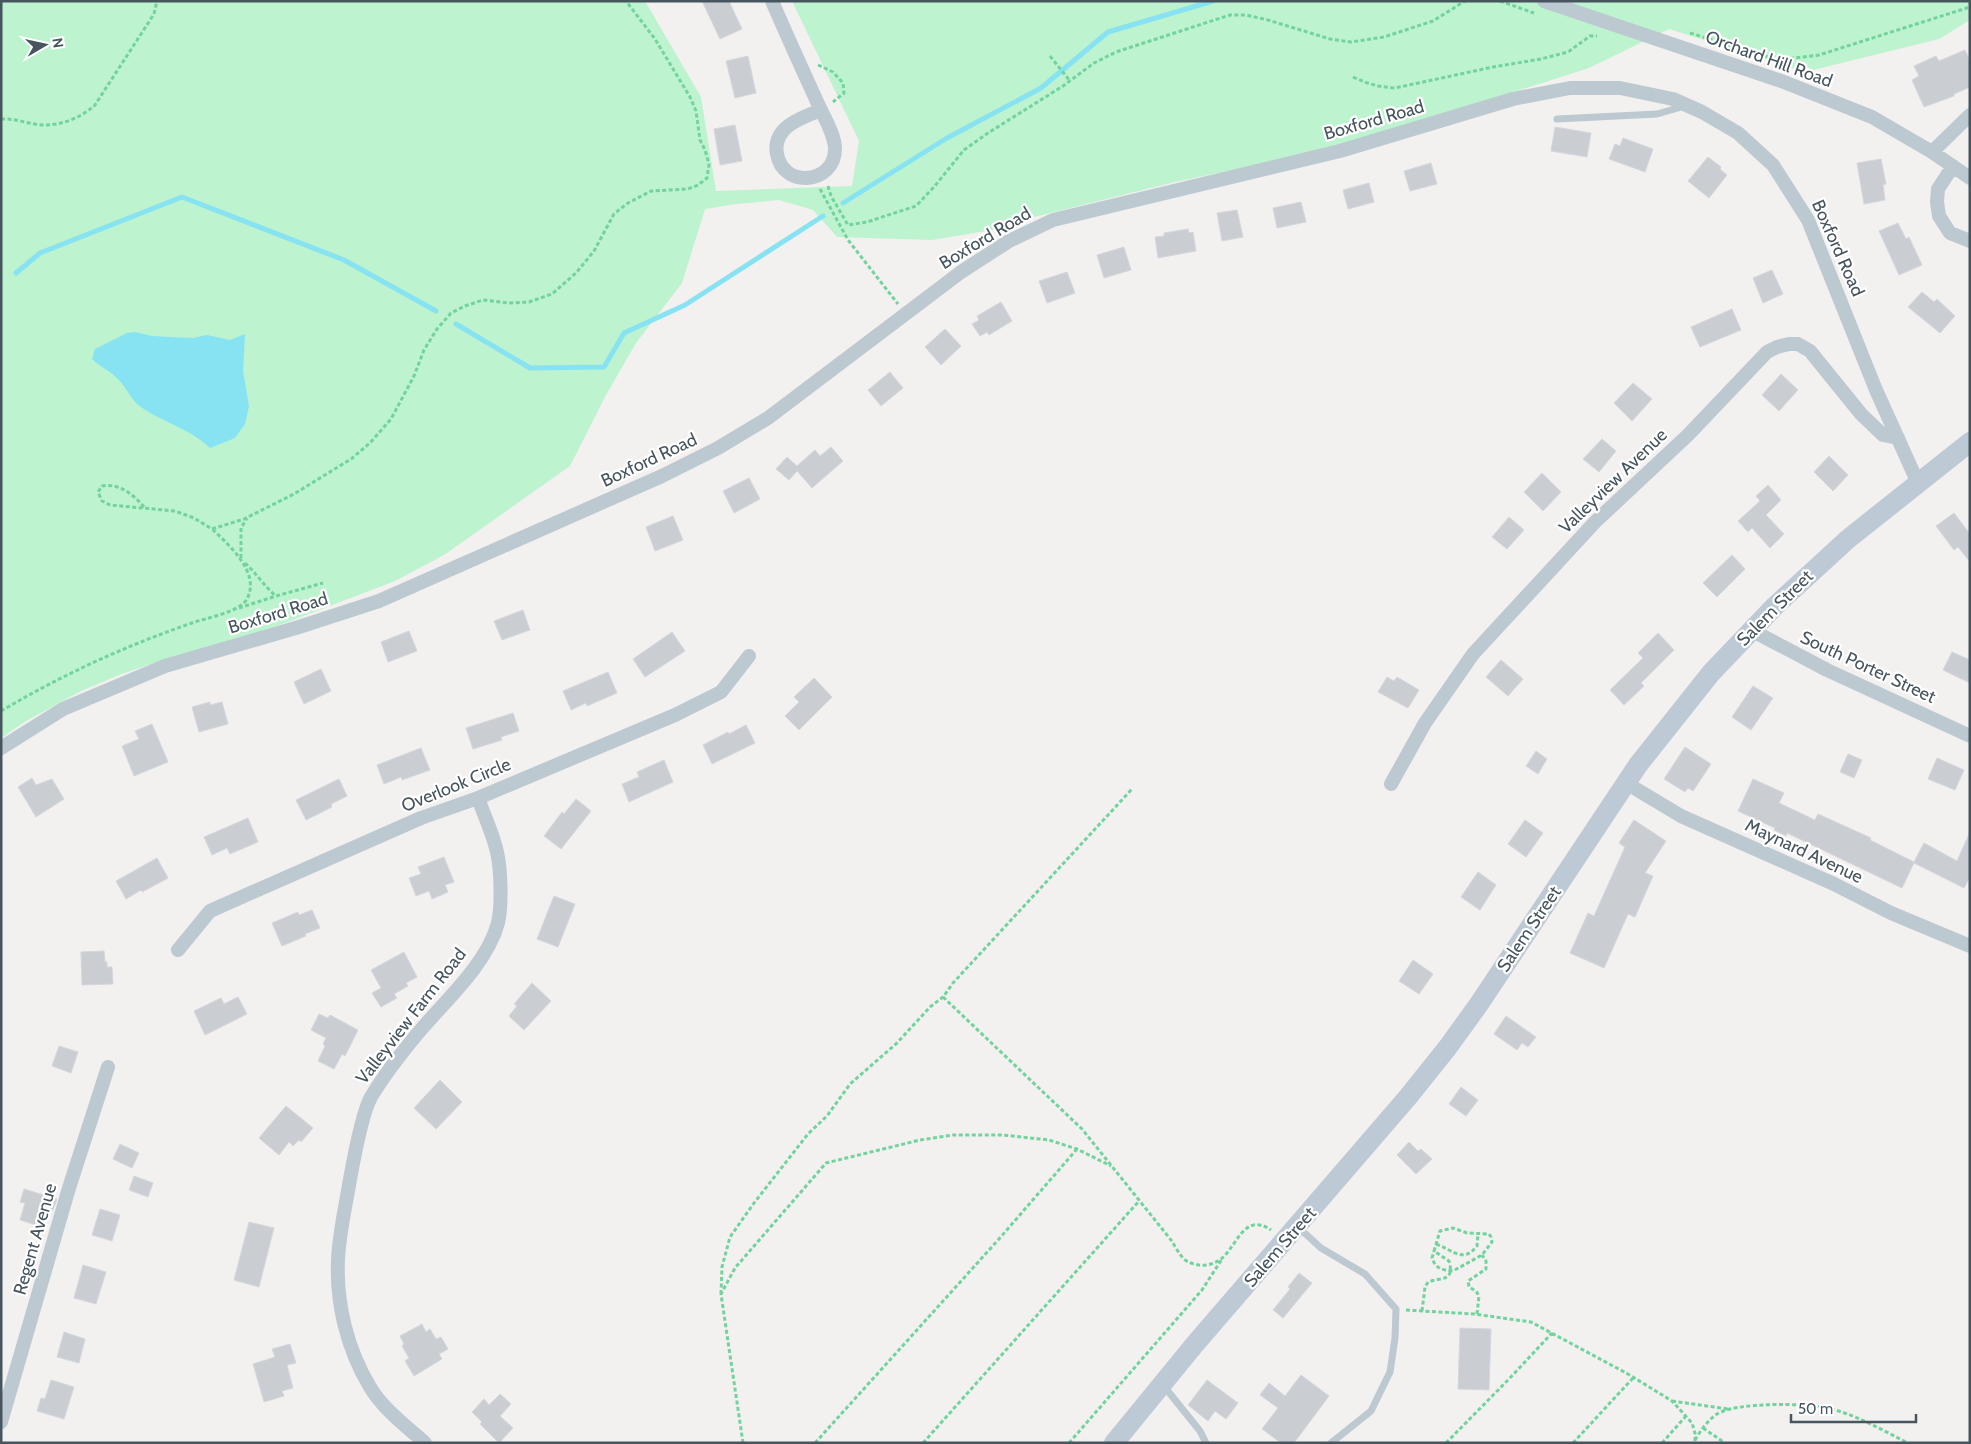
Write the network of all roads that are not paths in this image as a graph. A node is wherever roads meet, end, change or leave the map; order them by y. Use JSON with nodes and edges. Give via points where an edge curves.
{"nodes":[{"id":1,"x":772,"y":1,"type":"edge"},
{"id":2,"x":1544,"y":1,"type":"edge"},
{"id":3,"x":1688,"y":105,"type":"junction"},
{"id":4,"x":824,"y":108,"type":"junction"},
{"id":5,"x":1970,"y":115,"type":"edge"},
{"id":6,"x":1556,"y":120,"type":"dead end"},
{"id":7,"x":1932,"y":152,"type":"junction"},
{"id":8,"x":1953,"y":166,"type":"junction"},
{"id":9,"x":1970,"y":178,"type":"edge"},
{"id":10,"x":1970,"y":241,"type":"edge"},
{"id":11,"x":1898,"y":438,"type":"junction"},
{"id":12,"x":1970,"y":442,"type":"edge"},
{"id":13,"x":1918,"y":483,"type":"junction"},
{"id":14,"x":1751,"y":630,"type":"junction"},
{"id":15,"x":749,"y":656,"type":"dead end"},
{"id":16,"x":1970,"y":736,"type":"edge"},
{"id":17,"x":1,"y":748,"type":"edge"},
{"id":18,"x":1626,"y":782,"type":"junction"},
{"id":19,"x":1391,"y":784,"type":"dead end"},
{"id":20,"x":478,"y":798,"type":"junction"},
{"id":21,"x":1970,"y":946,"type":"edge"},
{"id":22,"x":178,"y":950,"type":"dead end"},
{"id":23,"x":108,"y":1067,"type":"dead end"},
{"id":24,"x":1291,"y":1234,"type":"junction"},
{"id":25,"x":1162,"y":1384,"type":"junction"},
{"id":26,"x":1,"y":1422,"type":"edge"},
{"id":27,"x":426,"y":1443,"type":"edge"},
{"id":28,"x":1114,"y":1443,"type":"edge"},
{"id":29,"x":1206,"y":1443,"type":"edge"},
{"id":30,"x":1331,"y":1443,"type":"edge"}],
"edges":[{"from":1,"to":4,"type":"street"},
{"from":2,"to":7,"type":"street","name":"Orchard Hill Road","via":[[1784,82],[1872,117]]},
{"from":3,"to":6,"type":"lane","via":[[1657,114]]},
{"from":3,"to":11,"type":"street","name":"Boxford Road","via":[[1738,133],[1773,165],[1808,220]]},
{"from":3,"to":17,"type":"street","name":"Boxford Road","via":[[1620,88],[1570,88],[1513,99],[1340,151],[1053,220],[969,267],[768,418],[718,448],[379,601],[165,666],[63,709]]},
{"from":4,"to":4,"type":"street","via":[[787,126],[779,136],[776,147],[778,160],[790,174],[820,179],[819,176],[829,168],[835,150]]},
{"from":5,"to":7,"type":"street"},
{"from":7,"to":8,"type":"street","name":"Orchard Hill Road"},
{"from":8,"to":9,"type":"street","name":"Orchard Hill Road"},
{"from":8,"to":10,"type":"street","via":[[1938,189],[1939,216],[1950,233]]},
{"from":11,"to":13,"type":"street","name":"Boxford Road"},
{"from":11,"to":19,"type":"street","name":"Valleyview Avenue","via":[[1883,435],[1861,414],[1810,351],[1798,344],[1789,344],[1767,352],[1688,435],[1595,522],[1473,654],[1426,723]]},
{"from":12,"to":13,"type":"main road","name":"Salem Street"},
{"from":13,"to":14,"type":"main road","name":"Salem Street","via":[[1848,539]]},
{"from":14,"to":16,"type":"street","name":"South Porter Street","via":[[1827,670]]},
{"from":14,"to":18,"type":"main road","name":"Salem Street","via":[[1711,674]]},
{"from":15,"to":20,"type":"street","name":"Overlook Circle","via":[[721,692]]},
{"from":18,"to":21,"type":"street","name":"Maynard Avenue","via":[[1681,816]]},
{"from":18,"to":24,"type":"main road","name":"Salem Street","via":[[1480,1004],[1408,1097]]},
{"from":20,"to":22,"type":"street","name":"Overlook Circle","via":[[421,818],[210,911]]},
{"from":20,"to":27,"type":"street","name":"Valleyview Farm Road","via":[[497,852],[501,898],[498,922],[477,963],[450,999],[418,1033],[370,1098],[351,1175],[338,1259],[339,1294],[356,1359],[370,1388]]},
{"from":23,"to":26,"type":"street","name":"Regent Avenue","via":[[68,1188]]},
{"from":24,"to":25,"type":"main road","name":"Salem Street"},
{"from":24,"to":30,"type":"lane","via":[[1365,1274],[1396,1309],[1390,1372],[1371,1411]]},
{"from":25,"to":28,"type":"main road","name":"Salem Street"},
{"from":25,"to":29,"type":"lane"}]}
